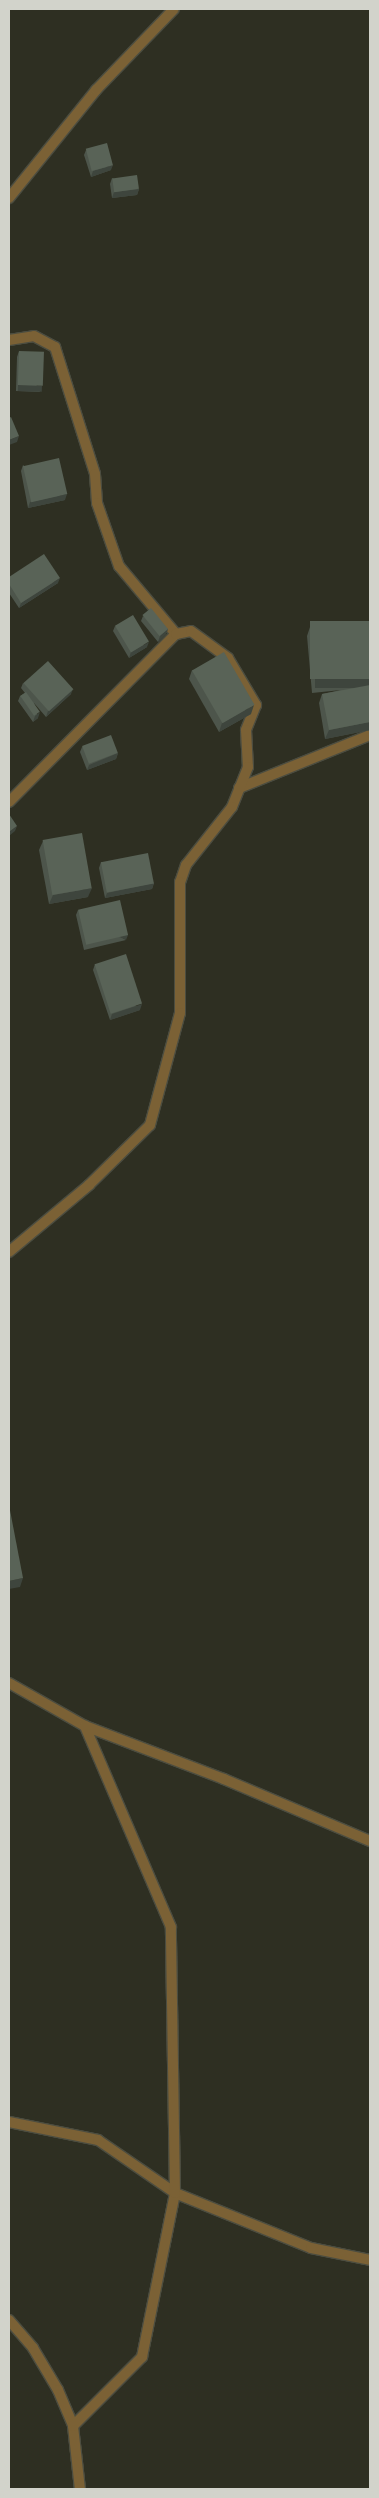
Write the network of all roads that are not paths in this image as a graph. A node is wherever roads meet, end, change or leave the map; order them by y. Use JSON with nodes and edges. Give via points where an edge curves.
{"nodes":[{"id":1,"x":174,"y":9,"type":"edge"},
{"id":2,"x":9,"y":198,"type":"edge"},
{"id":3,"x":9,"y":340,"type":"edge"},
{"id":4,"x":176,"y":634,"type":"junction"},
{"id":5,"x":370,"y":735,"type":"edge"},
{"id":6,"x":239,"y":788,"type":"junction"},
{"id":7,"x":9,"y":802,"type":"edge"},
{"id":8,"x":9,"y":1252,"type":"edge"},
{"id":9,"x":9,"y":1683,"type":"edge"},
{"id":10,"x":85,"y":1726,"type":"junction"},
{"id":11,"x":370,"y":1841,"type":"edge"},
{"id":12,"x":9,"y":2122,"type":"edge"},
{"id":13,"x":175,"y":2192,"type":"junction"},
{"id":14,"x":370,"y":2260,"type":"edge"},
{"id":15,"x":9,"y":2320,"type":"edge"},
{"id":16,"x":72,"y":2426,"type":"junction"},
{"id":17,"x":80,"y":2489,"type":"edge"}],
"edges":[{"from":1,"to":2,"type":"street","via":[[96,90]]},
{"from":3,"to":4,"type":"street","via":[[34,336],[55,347],[95,474],[98,503],[119,566]]},
{"from":4,"to":6,"type":"street","via":[[191,631],[228,658],[256,706],[246,730],[248,767]]},
{"from":4,"to":7,"type":"street"},
{"from":5,"to":6,"type":"street"},
{"from":6,"to":8,"type":"street","via":[[232,807],[186,865],[180,882],[180,1013],[150,1125],[90,1185]]},
{"from":9,"to":10,"type":"street"},
{"from":10,"to":11,"type":"street","via":[[224,1779]]},
{"from":10,"to":13,"type":"street","via":[[172,1927]]},
{"from":12,"to":13,"type":"street","via":[[98,2140]]},
{"from":13,"to":14,"type":"street","via":[[311,2248]]},
{"from":13,"to":16,"type":"street","via":[[142,2357]]},
{"from":15,"to":16,"type":"street","via":[[32,2348],[58,2390]]},
{"from":16,"to":17,"type":"street"}]}
